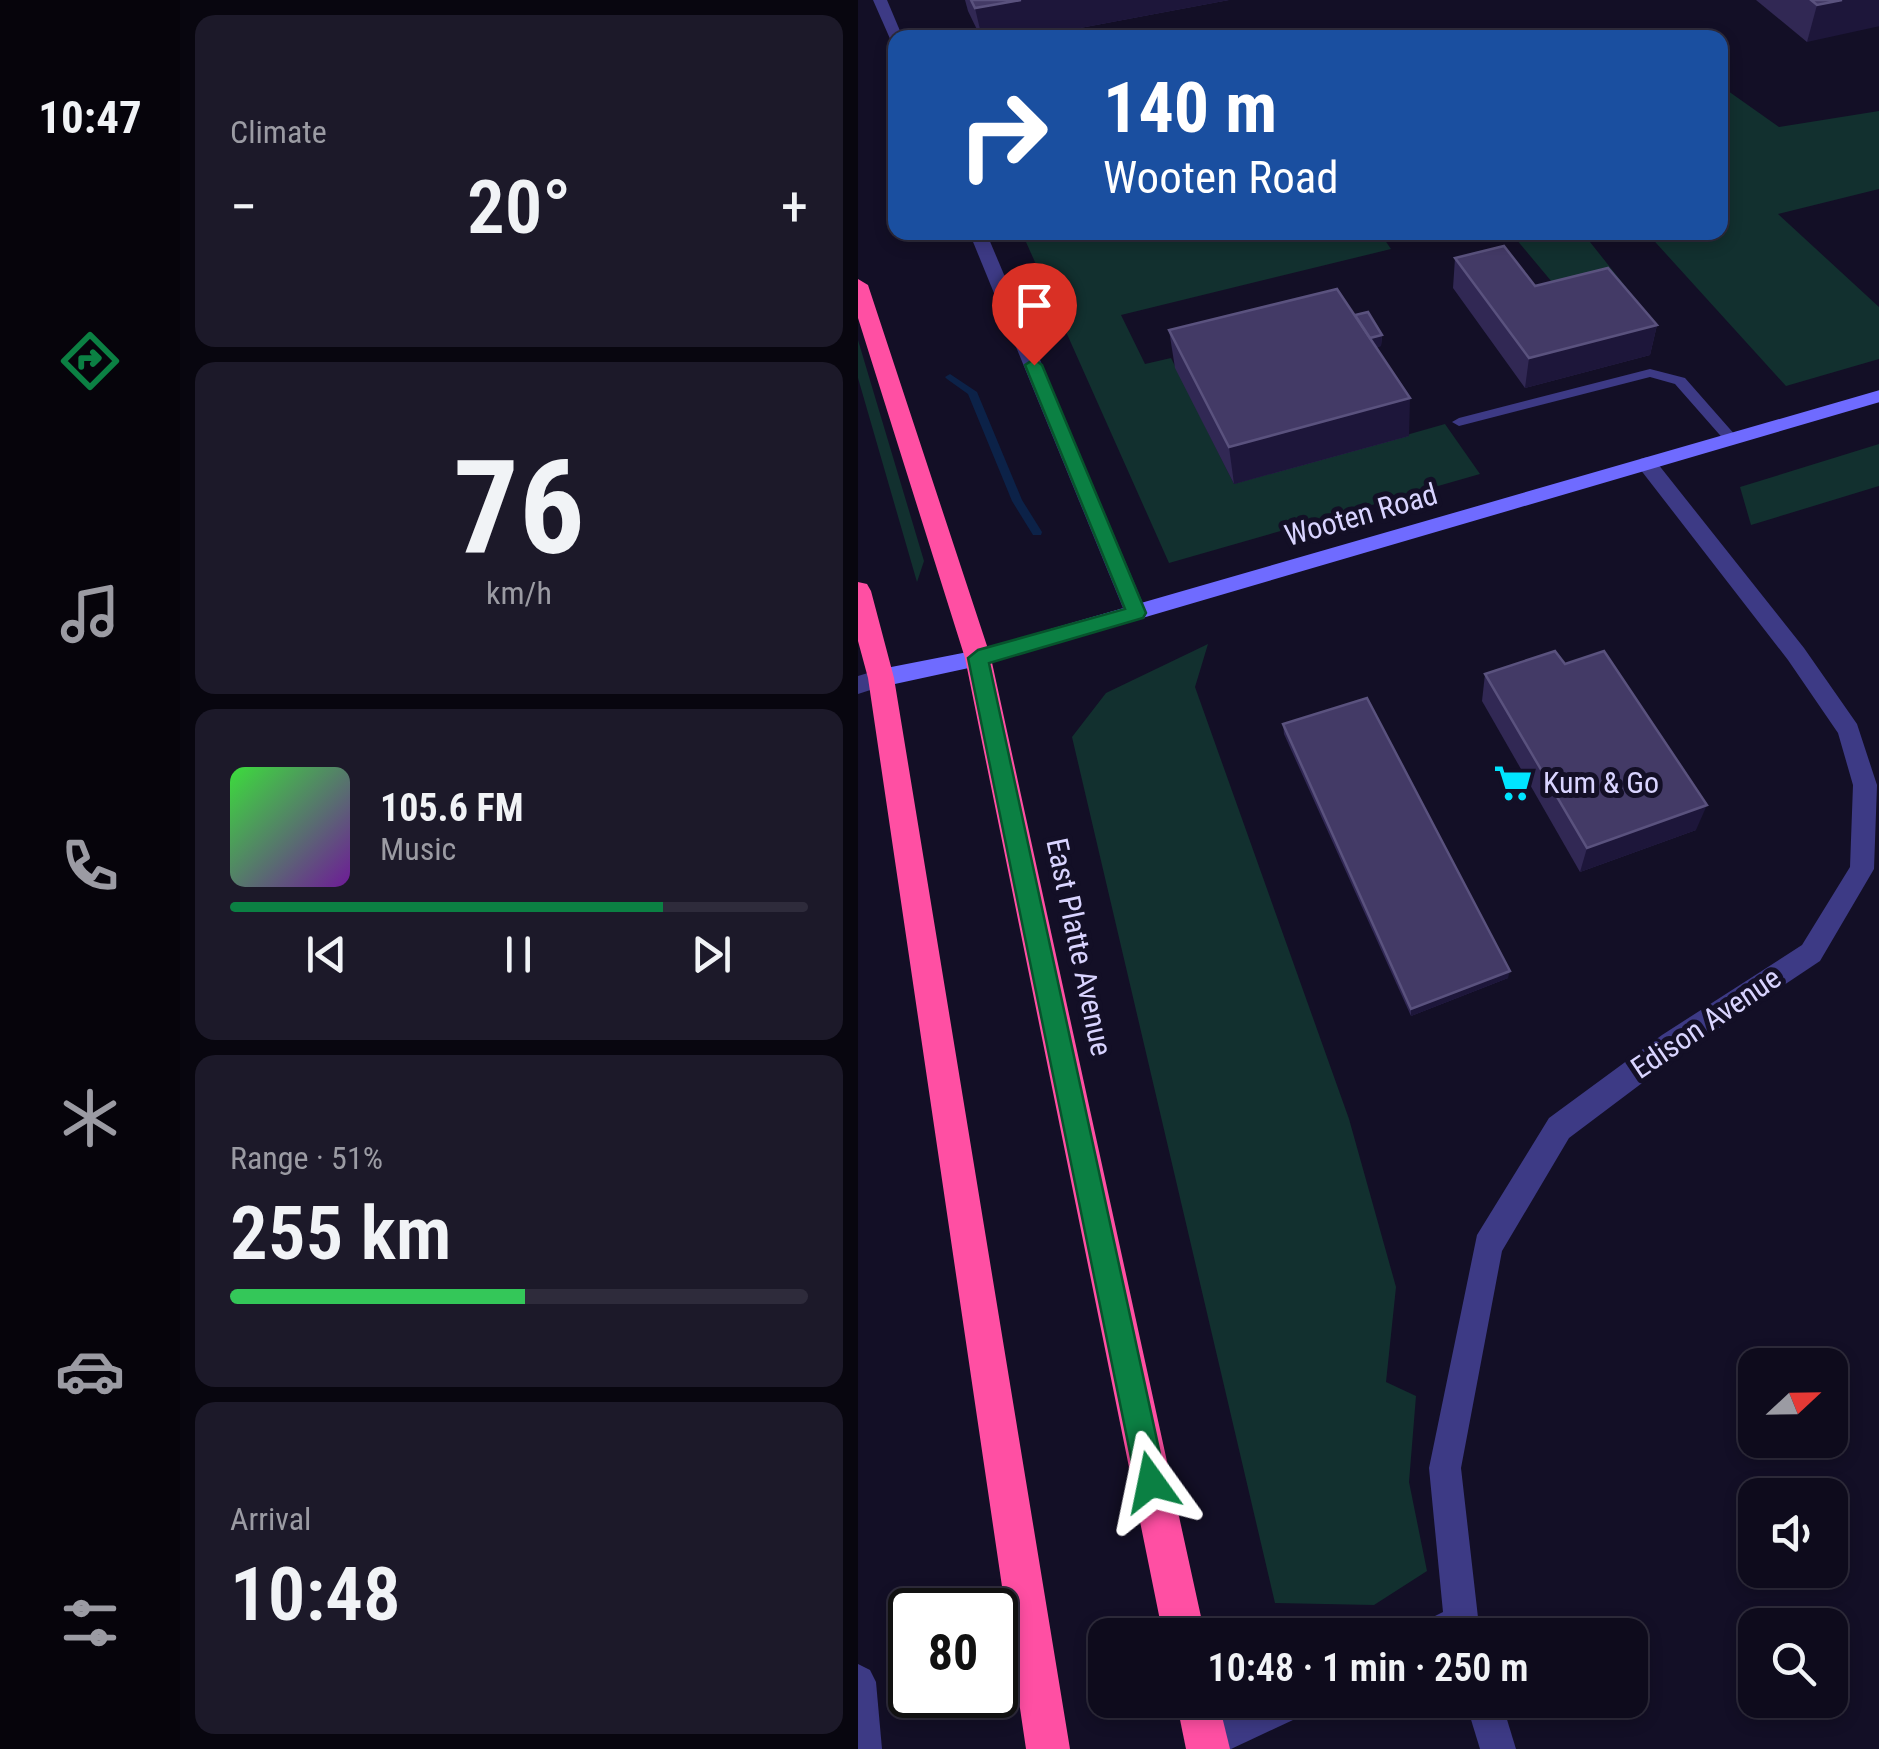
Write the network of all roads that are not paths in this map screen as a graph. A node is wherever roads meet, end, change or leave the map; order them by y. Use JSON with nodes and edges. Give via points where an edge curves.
{"nodes":[{"id":1,"x":880,"y":0,"type":"edge"},
{"id":2,"x":893,"y":30,"type":"edge"},
{"id":3,"x":980,"y":240,"type":"edge"},
{"id":4,"x":858,"y":285,"type":"edge"},
{"id":5,"x":1880,"y":396,"type":"edge"},
{"id":6,"x":1459,"y":422,"type":"dead end"},
{"id":7,"x":1731,"y":439,"type":"junction"},
{"id":8,"x":1647,"y":464,"type":"junction"},
{"id":9,"x":858,"y":591,"type":"edge"},
{"id":10,"x":1136,"y":613,"type":"junction"},
{"id":11,"x":978,"y":658,"type":"junction"},
{"id":12,"x":869,"y":681,"type":"edge"},
{"id":13,"x":1180,"y":1618,"type":"edge"},
{"id":14,"x":1451,"y":1618,"type":"edge"},
{"id":15,"x":858,"y":1682,"type":"edge"},
{"id":16,"x":1201,"y":1718,"type":"edge"},
{"id":17,"x":1260,"y":1718,"type":"edge"},
{"id":18,"x":1489,"y":1718,"type":"edge"},
{"id":19,"x":1207,"y":1745,"type":"edge"},
{"id":20,"x":864,"y":1749,"type":"edge"},
{"id":21,"x":1048,"y":1749,"type":"edge"},
{"id":22,"x":1498,"y":1749,"type":"edge"}],
"edges":[{"from":1,"to":2,"type":"street"},
{"from":3,"to":10,"type":"street"},
{"from":4,"to":11,"type":"highway","name":"East Platte Avenue"},
{"from":5,"to":7,"type":"street","name":"Wooten Road"},
{"from":6,"to":7,"type":"lane","via":[[1650,374],[1680,381]]},
{"from":7,"to":8,"type":"street","name":"Wooten Road"},
{"from":8,"to":10,"type":"street","name":"Wooten Road"},
{"from":8,"to":14,"type":"street","name":"Edison Avenue","via":[[1848,730],[1866,785],[1862,869],[1811,953],[1559,1128],[1488,1246],[1445,1468]]},
{"from":9,"to":12,"type":"highway"},
{"from":10,"to":11,"type":"street","name":"Wooten Road"},
{"from":11,"to":12,"type":"street","name":"Wooten Road"},
{"from":11,"to":13,"type":"highway","name":"East Platte Avenue"},
{"from":12,"to":21,"type":"highway"},
{"from":15,"to":20,"type":"street"},
{"from":16,"to":19,"type":"highway"},
{"from":17,"to":19,"type":"street"},
{"from":18,"to":22,"type":"street"}]}
